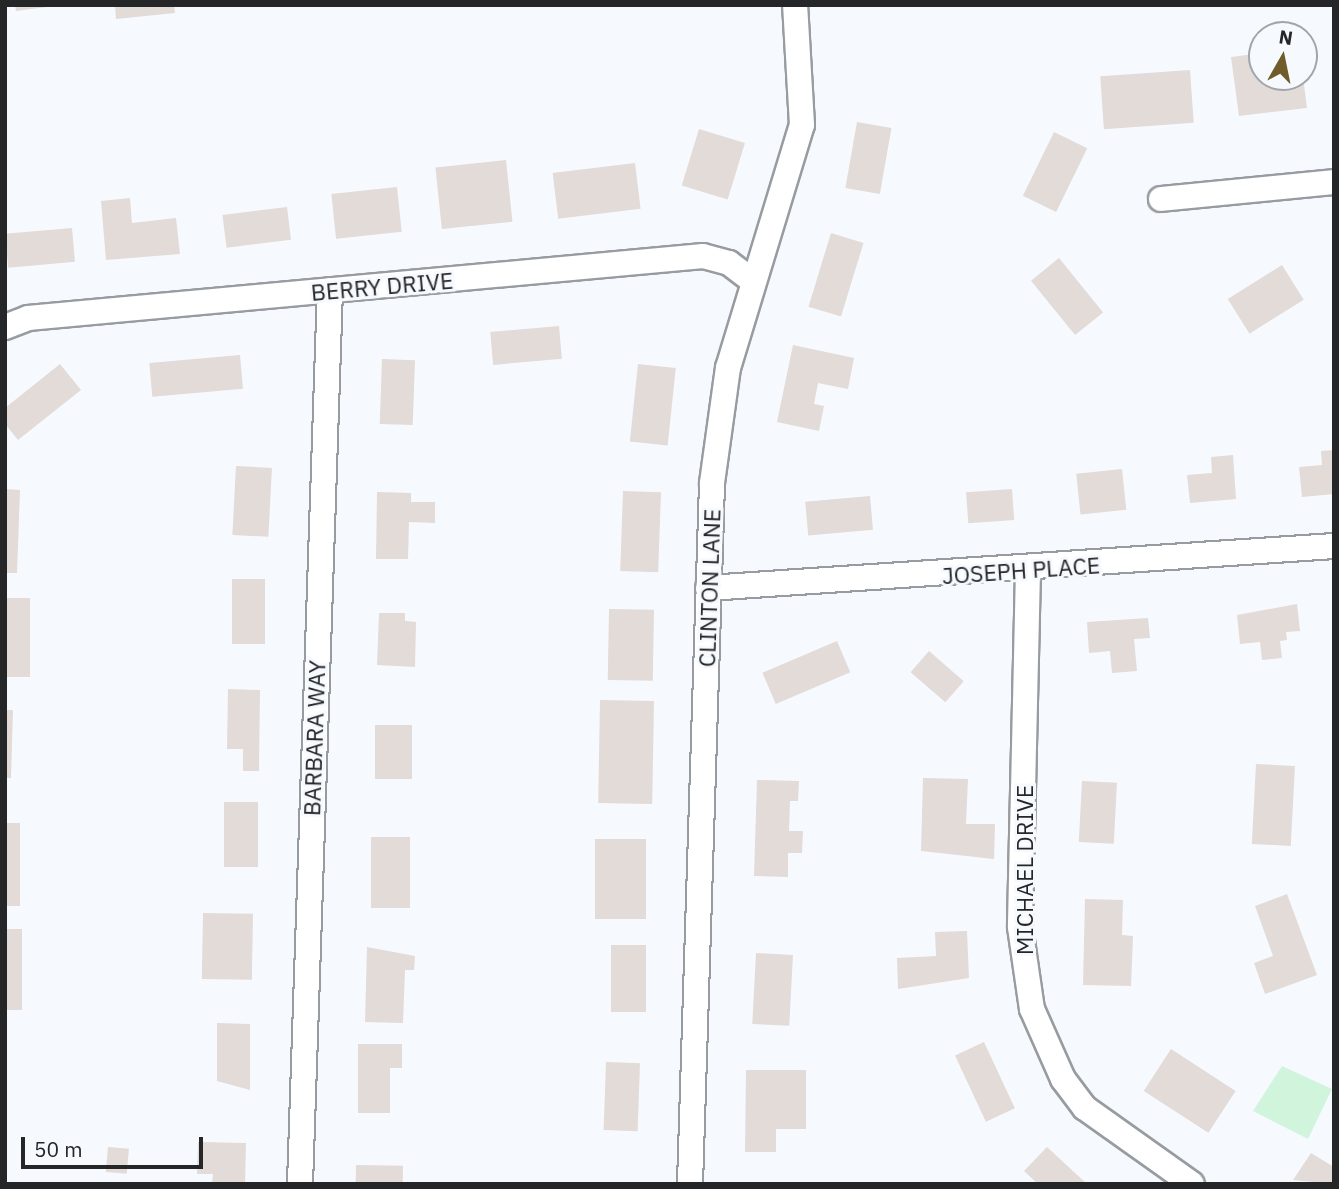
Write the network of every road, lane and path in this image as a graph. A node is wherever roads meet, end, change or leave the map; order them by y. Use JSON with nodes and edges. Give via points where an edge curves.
{"nodes":[{"id":1,"x":795,"y":5,"type":"edge"},
{"id":2,"x":1334,"y":182,"type":"edge"},
{"id":3,"x":1161,"y":199,"type":"dead end"},
{"id":4,"x":753,"y":281,"type":"junction"},
{"id":5,"x":330,"y":291,"type":"junction"},
{"id":6,"x":5,"y":327,"type":"edge"},
{"id":7,"x":1334,"y":546,"type":"edge"},
{"id":8,"x":1028,"y":570,"type":"junction"},
{"id":9,"x":708,"y":588,"type":"junction"},
{"id":10,"x":300,"y":1184,"type":"edge"},
{"id":11,"x":690,"y":1184,"type":"edge"},
{"id":12,"x":1192,"y":1184,"type":"edge"}],
"edges":[{"from":1,"to":4,"type":"street","name":"CLINTON LANE","via":[[802,125]]},
{"from":2,"to":3,"type":"street"},
{"from":4,"to":5,"type":"street","name":"BERRY DRIVE","via":[[729,263],[703,256]]},
{"from":4,"to":9,"type":"street","name":"CLINTON LANE","via":[[718,425]]},
{"from":5,"to":6,"type":"street","name":"BERRY DRIVE","via":[[29,318]]},
{"from":5,"to":10,"type":"street","name":"BARBARA WAY"},
{"from":7,"to":8,"type":"street","name":"JOSEPH PLACE"},
{"from":8,"to":9,"type":"street","name":"JOSEPH PLACE"},
{"from":8,"to":12,"type":"street","name":"MICHAEL DRIVE","via":[[1020,927],[1032,1009],[1057,1068],[1085,1108]]},
{"from":9,"to":11,"type":"street","name":"CLINTON LANE"}]}
